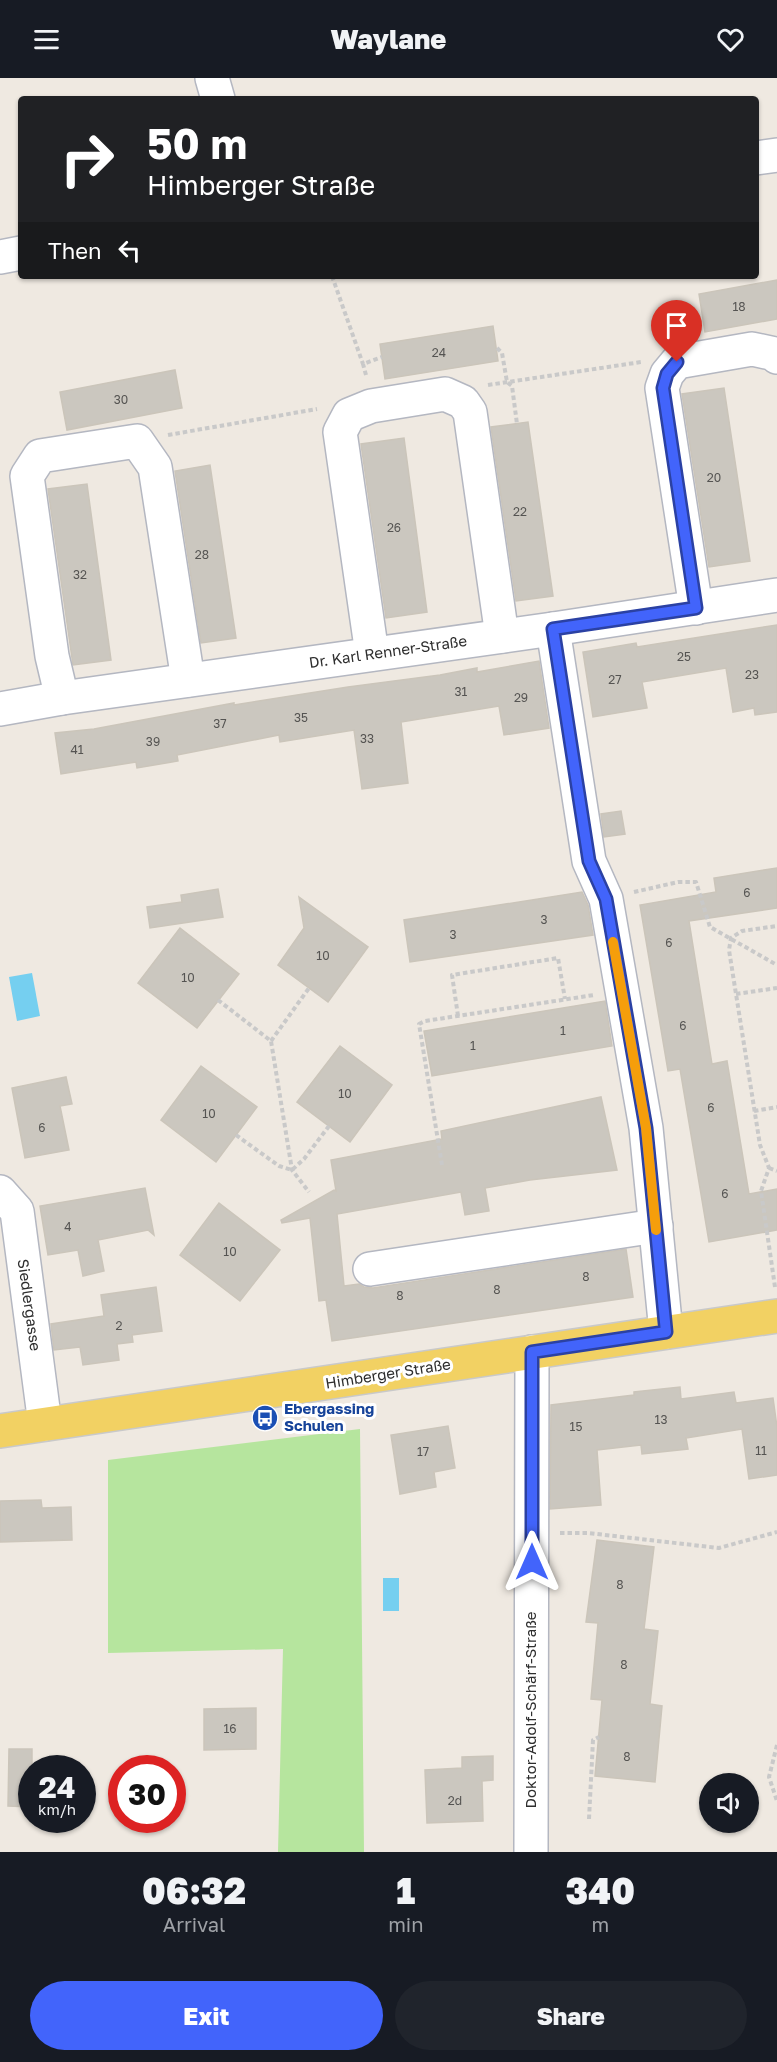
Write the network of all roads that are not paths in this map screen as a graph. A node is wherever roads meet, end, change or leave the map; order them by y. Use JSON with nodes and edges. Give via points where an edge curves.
{"nodes":[{"id":1,"x":213,"y":78,"type":"edge"},
{"id":2,"x":217,"y":96,"type":"edge"},
{"id":3,"x":777,"y":155,"type":"edge"},
{"id":4,"x":759,"y":158,"type":"edge"},
{"id":5,"x":18,"y":254,"type":"edge"},
{"id":6,"x":0,"y":257,"type":"edge"},
{"id":7,"x":777,"y":357,"type":"edge"},
{"id":8,"x":777,"y":596,"type":"edge"},
{"id":9,"x":696,"y":608,"type":"junction"},
{"id":10,"x":553,"y":629,"type":"junction"},
{"id":11,"x":502,"y":636,"type":"junction"},
{"id":12,"x":372,"y":654,"type":"junction"},
{"id":13,"x":188,"y":680,"type":"junction"},
{"id":14,"x":62,"y":698,"type":"junction"},
{"id":15,"x":0,"y":709,"type":"edge"},
{"id":16,"x":0,"y":1192,"type":"edge"},
{"id":17,"x":656,"y":1226,"type":"junction"},
{"id":18,"x":370,"y":1269,"type":"dead end"},
{"id":19,"x":776,"y":1302,"type":"edge"},
{"id":20,"x":666,"y":1332,"type":"junction"},
{"id":21,"x":532,"y":1352,"type":"junction"},
{"id":22,"x":45,"y":1424,"type":"junction"},
{"id":23,"x":0,"y":1431,"type":"edge"},
{"id":24,"x":531,"y":1852,"type":"edge"}],
"edges":[{"from":1,"to":2,"type":"street"},
{"from":3,"to":4,"type":"street"},
{"from":5,"to":6,"type":"street"},
{"from":7,"to":9,"type":"street","via":[[752,349],[677,362],[667,374],[663,388]]},
{"from":8,"to":9,"type":"street","name":"Dr. Karl Renner-Straße"},
{"from":9,"to":10,"type":"street","name":"Dr. Karl Renner-Straße"},
{"from":10,"to":11,"type":"street","name":"Dr. Karl Renner-Straße"},
{"from":10,"to":17,"type":"street","via":[[589,861],[606,899],[646,1128]]},
{"from":11,"to":12,"type":"street","name":"Dr. Karl Renner-Straße"},
{"from":11,"to":12,"type":"street","via":[[470,412],[463,402],[446,394],[371,406],[349,415],[340,432]]},
{"from":12,"to":13,"type":"street","name":"Dr. Karl Renner-Straße"},
{"from":13,"to":14,"type":"street","name":"Dr. Karl Renner-Straße"},
{"from":13,"to":14,"type":"street","via":[[155,467],[136,441],[40,456],[27,476],[52,656]]},
{"from":14,"to":15,"type":"street","name":"Dr. Karl Renner-Straße"},
{"from":16,"to":22,"type":"street","name":"Siedlergasse","via":[[17,1211]]},
{"from":17,"to":18,"type":"street"},
{"from":17,"to":20,"type":"street"},
{"from":19,"to":20,"type":"main road","name":"Himberger Straße"},
{"from":20,"to":21,"type":"main road","name":"Himberger Straße"},
{"from":21,"to":22,"type":"main road","name":"Himberger Straße"},
{"from":21,"to":24,"type":"street","name":"Doktor-Adolf-Schärf-Straße"},
{"from":22,"to":23,"type":"main road","name":"Himberger Straße"}]}
